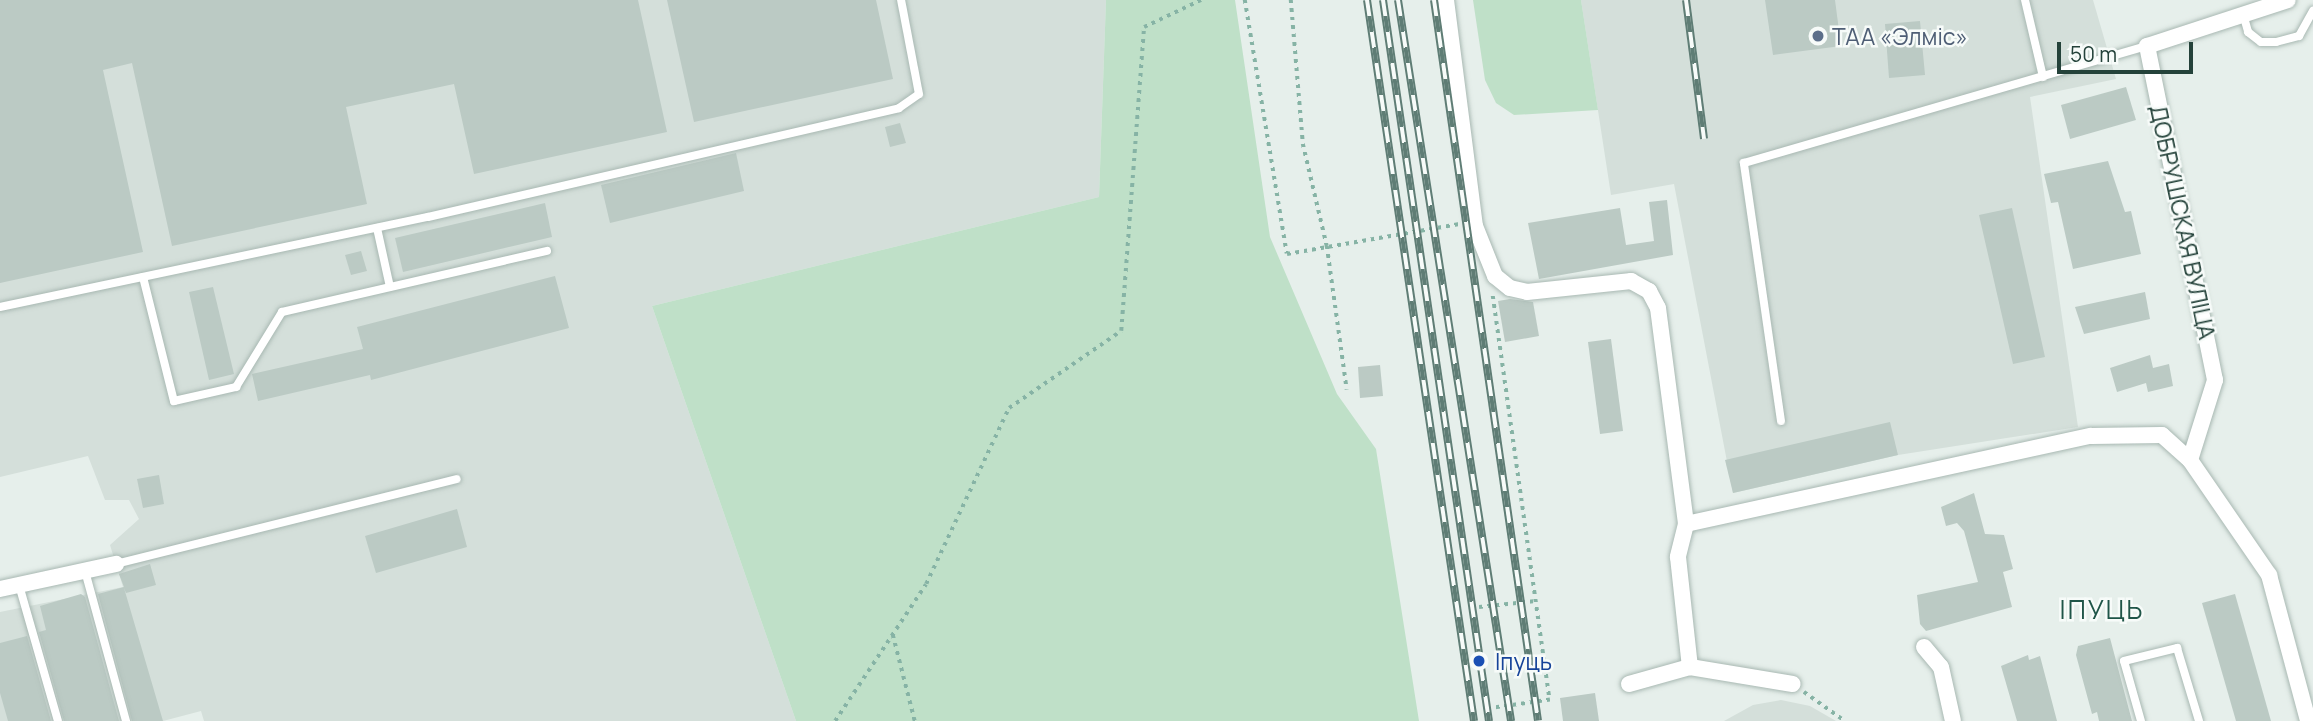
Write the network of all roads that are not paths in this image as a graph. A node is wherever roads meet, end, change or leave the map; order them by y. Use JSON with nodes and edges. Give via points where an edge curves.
{"nodes":[{"id":1,"x":901,"y":0,"type":"edge"},
{"id":2,"x":1446,"y":0,"type":"edge"},
{"id":3,"x":2025,"y":0,"type":"edge"},
{"id":4,"x":2288,"y":0,"type":"edge"},
{"id":5,"x":2313,"y":11,"type":"edge"},
{"id":6,"x":2243,"y":14,"type":"junction"},
{"id":7,"x":2147,"y":46,"type":"junction"},
{"id":8,"x":2043,"y":77,"type":"junction"},
{"id":9,"x":377,"y":228,"type":"junction"},
{"id":10,"x":547,"y":251,"type":"dead end"},
{"id":11,"x":142,"y":277,"type":"junction"},
{"id":12,"x":390,"y":287,"type":"junction"},
{"id":13,"x":0,"y":307,"type":"edge"},
{"id":14,"x":1781,"y":421,"type":"dead end"},
{"id":15,"x":2190,"y":460,"type":"junction"},
{"id":16,"x":457,"y":479,"type":"dead end"},
{"id":17,"x":1686,"y":524,"type":"junction"},
{"id":18,"x":116,"y":564,"type":"joint"},
{"id":19,"x":85,"y":571,"type":"junction"},
{"id":20,"x":19,"y":585,"type":"junction"},
{"id":21,"x":0,"y":589,"type":"edge"},
{"id":22,"x":1924,"y":647,"type":"dead end"},
{"id":23,"x":1690,"y":667,"type":"junction"},
{"id":24,"x":1629,"y":684,"type":"dead end"},
{"id":25,"x":1793,"y":684,"type":"road end"},
{"id":26,"x":58,"y":721,"type":"edge"},
{"id":27,"x":127,"y":721,"type":"edge"},
{"id":28,"x":1953,"y":721,"type":"edge"},
{"id":29,"x":2141,"y":721,"type":"edge"},
{"id":30,"x":2199,"y":721,"type":"edge"},
{"id":31,"x":2308,"y":721,"type":"edge"}],
"edges":[{"from":1,"to":9,"type":"lane","via":[[919,94],[899,108]]},
{"from":2,"to":17,"type":"street","via":[[1475,226],[1495,276],[1510,288],[1527,292],[1631,281],[1649,290],[1667,343]]},
{"from":3,"to":8,"type":"lane"},
{"from":4,"to":6,"type":"street"},
{"from":5,"to":6,"type":"lane","via":[[2299,36],[2276,42],[2261,42],[2248,32]]},
{"from":6,"to":7,"type":"street"},
{"from":7,"to":8,"type":"lane"},
{"from":7,"to":15,"type":"street","name":"ДОБРУШСКАЯ ВУЛІЦА","via":[[2215,380]]},
{"from":8,"to":14,"type":"lane","via":[[1744,163]]},
{"from":9,"to":11,"type":"lane"},
{"from":9,"to":12,"type":"lane"},
{"from":10,"to":12,"type":"lane"},
{"from":11,"to":12,"type":"lane","via":[[174,401],[236,387],[282,312]]},
{"from":11,"to":13,"type":"lane"},
{"from":15,"to":17,"type":"street","via":[[2162,435],[2116,432]]},
{"from":15,"to":31,"type":"street","via":[[2269,575]]},
{"from":16,"to":18,"type":"lane"},
{"from":17,"to":23,"type":"street","via":[[1678,557]]},
{"from":18,"to":19,"type":"street"},
{"from":19,"to":20,"type":"street"},
{"from":19,"to":27,"type":"lane"},
{"from":20,"to":21,"type":"street"},
{"from":20,"to":26,"type":"lane"},
{"from":22,"to":28,"type":"street","via":[[1941,667]]},
{"from":23,"to":24,"type":"street"},
{"from":23,"to":25,"type":"street"},
{"from":29,"to":30,"type":"lane","via":[[2124,661],[2177,648]]}]}
